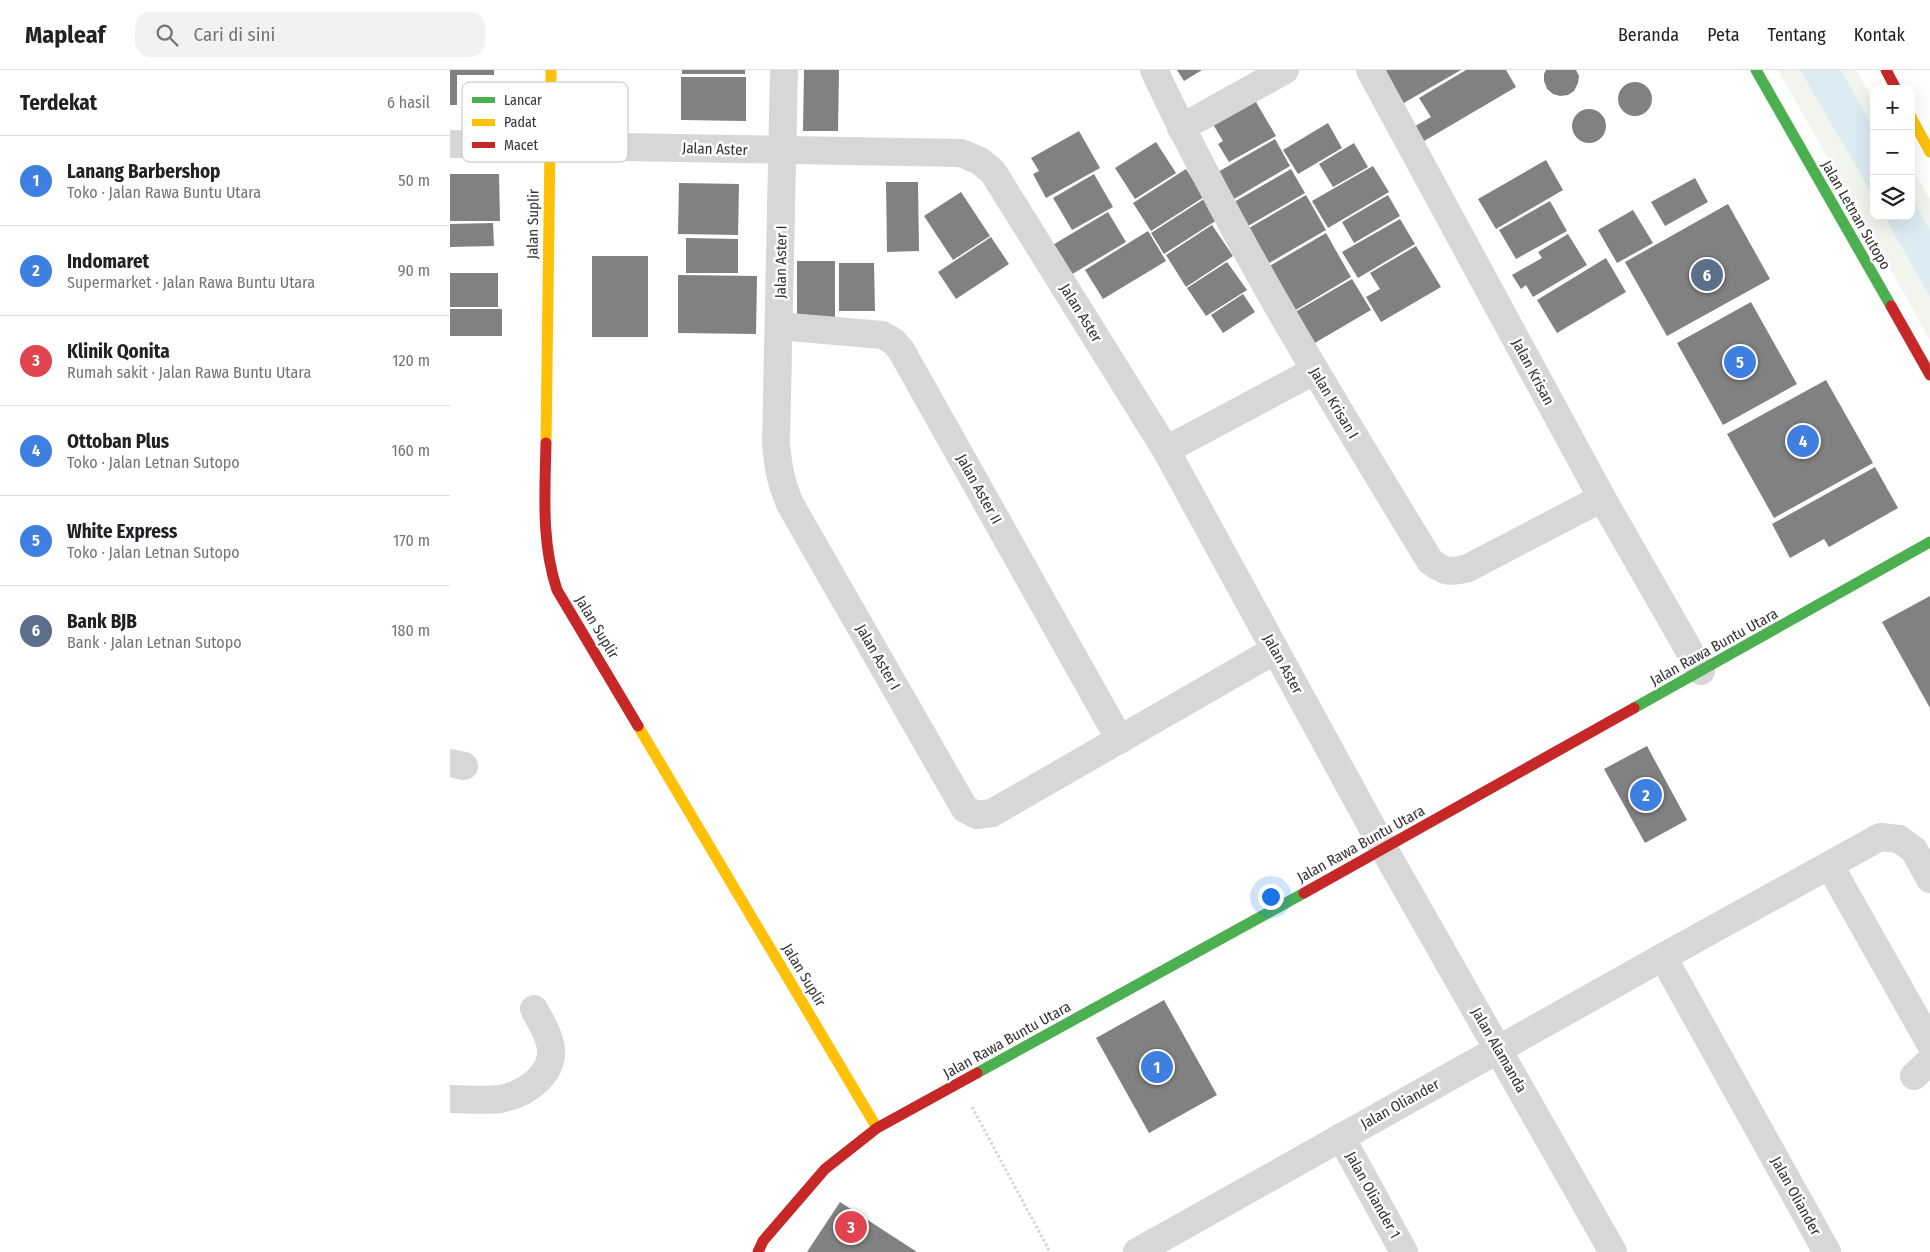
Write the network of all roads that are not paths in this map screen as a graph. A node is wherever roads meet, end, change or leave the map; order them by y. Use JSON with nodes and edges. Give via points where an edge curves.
{"nodes":[{"id":1,"x":784,"y":70,"type":"edge"},
{"id":2,"x":1154,"y":70,"type":"edge"},
{"id":3,"x":1285,"y":70,"type":"edge"},
{"id":4,"x":1370,"y":70,"type":"edge"},
{"id":5,"x":1756,"y":70,"type":"edge"},
{"id":6,"x":1886,"y":70,"type":"edge"},
{"id":7,"x":1894,"y":85,"type":"edge"},
{"id":8,"x":1915,"y":124,"type":"edge"},
{"id":9,"x":1181,"y":128,"type":"junction"},
{"id":10,"x":628,"y":147,"type":"edge"},
{"id":11,"x":783,"y":151,"type":"junction"},
{"id":12,"x":1930,"y":152,"type":"edge"},
{"id":13,"x":549,"y":162,"type":"edge"},
{"id":14,"x":780,"y":326,"type":"junction"},
{"id":15,"x":1314,"y":371,"type":"junction"},
{"id":16,"x":1930,"y":374,"type":"edge"},
{"id":17,"x":1166,"y":450,"type":"junction"},
{"id":18,"x":1602,"y":498,"type":"junction"},
{"id":19,"x":1930,"y":542,"type":"edge"},
{"id":20,"x":1275,"y":650,"type":"junction"},
{"id":21,"x":1701,"y":671,"type":"junction"},
{"id":22,"x":1120,"y":740,"type":"junction"},
{"id":23,"x":1384,"y":849,"type":"junction"},
{"id":24,"x":1830,"y":866,"type":"junction"},
{"id":25,"x":1930,"y":879,"type":"edge"},
{"id":26,"x":1663,"y":957,"type":"junction"},
{"id":27,"x":534,"y":1009,"type":"dead end"},
{"id":28,"x":1930,"y":1043,"type":"edge"},
{"id":29,"x":1498,"y":1049,"type":"junction"},
{"id":30,"x":450,"y":1099,"type":"edge"},
{"id":31,"x":877,"y":1128,"type":"junction"},
{"id":32,"x":1341,"y":1138,"type":"junction"},
{"id":33,"x":758,"y":1252,"type":"edge"},
{"id":34,"x":1137,"y":1252,"type":"edge"},
{"id":35,"x":1404,"y":1252,"type":"edge"},
{"id":36,"x":1613,"y":1252,"type":"edge"},
{"id":37,"x":1827,"y":1252,"type":"edge"}],
"edges":[{"from":1,"to":11,"type":"street","name":"Jalan Aster I"},
{"from":2,"to":9,"type":"street","name":"Jalan Krisan I"},
{"from":3,"to":9,"type":"street"},
{"from":4,"to":18,"type":"street","name":"Jalan Krisan"},
{"from":5,"to":16,"type":"street","name":"Jalan Letnan Sutopo"},
{"from":6,"to":7,"type":"street"},
{"from":8,"to":12,"type":"street"},
{"from":9,"to":15,"type":"street","name":"Jalan Krisan I"},
{"from":10,"to":11,"type":"street","name":"Jalan Aster"},
{"from":11,"to":14,"type":"street","name":"Jalan Aster I"},
{"from":11,"to":17,"type":"street","name":"Jalan Aster","via":[[961,153],[980,160],[992,172]]},
{"from":13,"to":31,"type":"street","name":"Jalan Suplir","via":[[544,522],[550,570],[557,590]]},
{"from":14,"to":22,"type":"street","name":"Jalan Aster II","via":[[882,335],[902,350]]},
{"from":14,"to":22,"type":"street","name":"Jalan Aster I","via":[[776,444],[782,486],[965,809],[977,816],[992,813]]},
{"from":15,"to":17,"type":"street"},
{"from":15,"to":18,"type":"street","name":"Jalan Krisan I","via":[[1430,561],[1441,570],[1455,572],[1468,568]]},
{"from":17,"to":20,"type":"street","name":"Jalan Aster"},
{"from":18,"to":21,"type":"street","name":"Jalan Krisan"},
{"from":19,"to":21,"type":"street","name":"Jalan Rawa Buntu Utara"},
{"from":20,"to":22,"type":"street","name":"Jalan Aster I"},
{"from":20,"to":23,"type":"street","name":"Jalan Aster"},
{"from":21,"to":23,"type":"street","name":"Jalan Rawa Buntu Utara"},
{"from":23,"to":29,"type":"street","name":"Jalan Alamanda"},
{"from":23,"to":31,"type":"street","name":"Jalan Rawa Buntu Utara"},
{"from":24,"to":25,"type":"street","name":"Jalan Oliander","via":[[1880,837],[1898,839],[1914,850]]},
{"from":24,"to":26,"type":"street","name":"Jalan Oliander"},
{"from":24,"to":28,"type":"street"},
{"from":26,"to":29,"type":"street","name":"Jalan Oliander"},
{"from":26,"to":37,"type":"street","name":"Jalan Oliander"},
{"from":27,"to":30,"type":"street","via":[[550,1040],[552,1058],[546,1073],[528,1088],[500,1099]]},
{"from":29,"to":32,"type":"street","name":"Jalan Oliander"},
{"from":29,"to":36,"type":"street","name":"Jalan Alamanda"},
{"from":31,"to":33,"type":"street","name":"Jalan Rawa Buntu Utara","via":[[825,1169],[763,1241]]},
{"from":32,"to":34,"type":"street","name":"Jalan Oliander"},
{"from":32,"to":35,"type":"street","name":"Jalan Oliander 1"}]}
